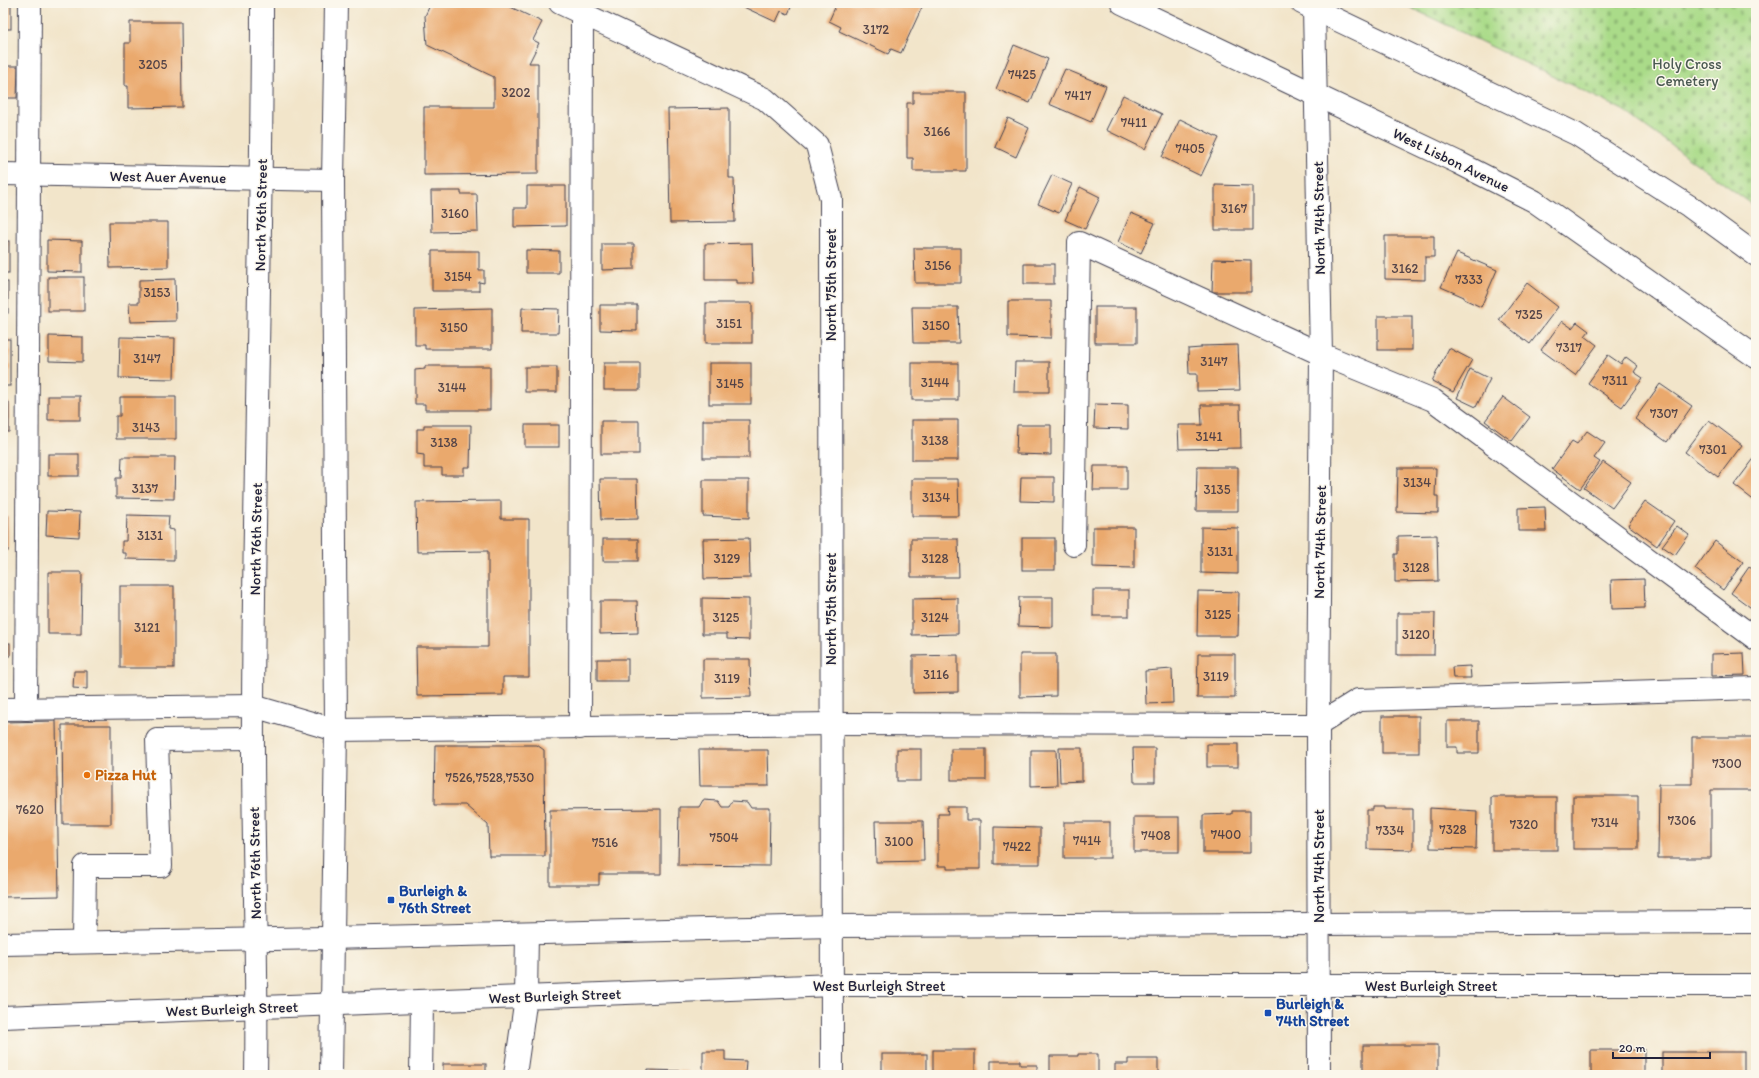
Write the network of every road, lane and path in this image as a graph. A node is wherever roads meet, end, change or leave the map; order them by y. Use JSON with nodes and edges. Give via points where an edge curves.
{"nodes":[{"id":1,"x":30,"y":3,"type":"edge"},
{"id":2,"x":262,"y":3,"type":"edge"},
{"id":3,"x":336,"y":3,"type":"edge"},
{"id":4,"x":560,"y":3,"type":"edge"},
{"id":5,"x":1122,"y":3,"type":"edge"},
{"id":6,"x":1308,"y":6,"type":"edge"},
{"id":7,"x":582,"y":14,"type":"junction"},
{"id":8,"x":1317,"y":95,"type":"junction"},
{"id":9,"x":3,"y":174,"type":"edge"},
{"id":10,"x":30,"y":174,"type":"junction"},
{"id":11,"x":262,"y":178,"type":"junction"},
{"id":12,"x":333,"y":180,"type":"junction"},
{"id":13,"x":1756,"y":254,"type":"edge"},
{"id":14,"x":1321,"y":354,"type":"junction"},
{"id":15,"x":1756,"y":357,"type":"edge"},
{"id":16,"x":1074,"y":545,"type":"dead end"},
{"id":17,"x":1756,"y":640,"type":"edge"},
{"id":18,"x":1756,"y":688,"type":"edge"},
{"id":19,"x":253,"y":706,"type":"junction"},
{"id":20,"x":26,"y":709,"type":"junction"},
{"id":21,"x":3,"y":710,"type":"edge"},
{"id":22,"x":832,"y":724,"type":"junction"},
{"id":23,"x":1318,"y":725,"type":"junction"},
{"id":24,"x":580,"y":728,"type":"junction"},
{"id":25,"x":336,"y":730,"type":"junction"},
{"id":26,"x":253,"y":739,"type":"junction"},
{"id":27,"x":1756,"y":922,"type":"edge"},
{"id":28,"x":1320,"y":924,"type":"junction"},
{"id":29,"x":833,"y":926,"type":"junction"},
{"id":30,"x":528,"y":934,"type":"junction"},
{"id":31,"x":332,"y":938,"type":"junction"},
{"id":32,"x":256,"y":939,"type":"junction"},
{"id":33,"x":84,"y":942,"type":"junction"},
{"id":34,"x":3,"y":944,"type":"edge"},
{"id":35,"x":833,"y":985,"type":"junction"},
{"id":36,"x":1756,"y":985,"type":"edge"},
{"id":37,"x":1320,"y":986,"type":"junction"},
{"id":38,"x":526,"y":996,"type":"junction"},
{"id":39,"x":422,"y":1001,"type":"junction"},
{"id":40,"x":332,"y":1005,"type":"junction"},
{"id":41,"x":257,"y":1008,"type":"junction"},
{"id":42,"x":3,"y":1017,"type":"edge"},
{"id":43,"x":256,"y":1075,"type":"edge"},
{"id":44,"x":331,"y":1075,"type":"edge"},
{"id":45,"x":421,"y":1075,"type":"edge"},
{"id":46,"x":515,"y":1075,"type":"edge"},
{"id":47,"x":832,"y":1075,"type":"edge"},
{"id":48,"x":1320,"y":1075,"type":"edge"}],
"edges":[{"from":1,"to":10,"type":"main road"},
{"from":2,"to":11,"type":"main road","name":"North 76th Street"},
{"from":3,"to":12,"type":"main road"},
{"from":4,"to":7,"type":"main road"},
{"from":5,"to":8,"type":"main road","name":"West Lisbon Avenue"},
{"from":6,"to":8,"type":"main road","name":"North 74th Street"},
{"from":6,"to":13,"type":"main road","via":[[1576,134],[1689,206]]},
{"from":7,"to":22,"type":"main road","name":"North 75th Street","via":[[765,99],[817,145],[831,199]]},
{"from":7,"to":24,"type":"main road"},
{"from":8,"to":14,"type":"main road","name":"North 74th Street"},
{"from":8,"to":15,"type":"main road","name":"West Lisbon Avenue","via":[[1534,201]]},
{"from":9,"to":10,"type":"main road","name":"West Auer Avenue"},
{"from":10,"to":11,"type":"main road","name":"West Auer Avenue"},
{"from":10,"to":20,"type":"main road"},
{"from":11,"to":12,"type":"main road","name":"West Auer Avenue"},
{"from":11,"to":19,"type":"main road","name":"North 76th Street"},
{"from":12,"to":25,"type":"main road"},
{"from":14,"to":16,"type":"main road","via":[[1079,243]]},
{"from":14,"to":17,"type":"main road","via":[[1433,400]]},
{"from":14,"to":23,"type":"main road","name":"North 74th Street"},
{"from":18,"to":23,"type":"main road","via":[[1358,700]]},
{"from":19,"to":20,"type":"main road"},
{"from":19,"to":25,"type":"main road"},
{"from":19,"to":26,"type":"main road","name":"North 76th Street"},
{"from":20,"to":21,"type":"main road"},
{"from":22,"to":23,"type":"main road"},
{"from":22,"to":24,"type":"main road"},
{"from":22,"to":29,"type":"main road","name":"North 75th Street"},
{"from":23,"to":28,"type":"main road","name":"North 74th Street"},
{"from":24,"to":25,"type":"main road"},
{"from":25,"to":31,"type":"main road"},
{"from":26,"to":32,"type":"main road","name":"North 76th Street"},
{"from":26,"to":33,"type":"main road","via":[[157,740],[161,866],[85,866]]},
{"from":27,"to":28,"type":"main road"},
{"from":28,"to":29,"type":"main road"},
{"from":28,"to":37,"type":"main road","name":"North 74th Street"},
{"from":29,"to":30,"type":"main road"},
{"from":29,"to":35,"type":"main road","name":"North 75th Street"},
{"from":30,"to":31,"type":"main road"},
{"from":30,"to":38,"type":"main road"},
{"from":31,"to":32,"type":"main road"},
{"from":31,"to":40,"type":"main road"},
{"from":32,"to":33,"type":"main road"},
{"from":32,"to":41,"type":"main road","name":"North 76th Street"},
{"from":33,"to":34,"type":"main road"},
{"from":35,"to":37,"type":"main road","name":"West Burleigh Street"},
{"from":35,"to":38,"type":"main road","name":"West Burleigh Street"},
{"from":35,"to":47,"type":"main road","name":"North 75th Street"},
{"from":36,"to":37,"type":"main road","name":"West Burleigh Street"},
{"from":37,"to":48,"type":"main road","name":"North 74th Street"},
{"from":38,"to":39,"type":"main road","name":"West Burleigh Street"},
{"from":38,"to":46,"type":"main road"},
{"from":39,"to":40,"type":"main road","name":"West Burleigh Street"},
{"from":39,"to":45,"type":"main road"},
{"from":40,"to":41,"type":"main road","name":"West Burleigh Street"},
{"from":40,"to":44,"type":"main road"},
{"from":41,"to":42,"type":"main road","name":"West Burleigh Street"},
{"from":41,"to":43,"type":"main road","name":"North 76th Street"}]}
